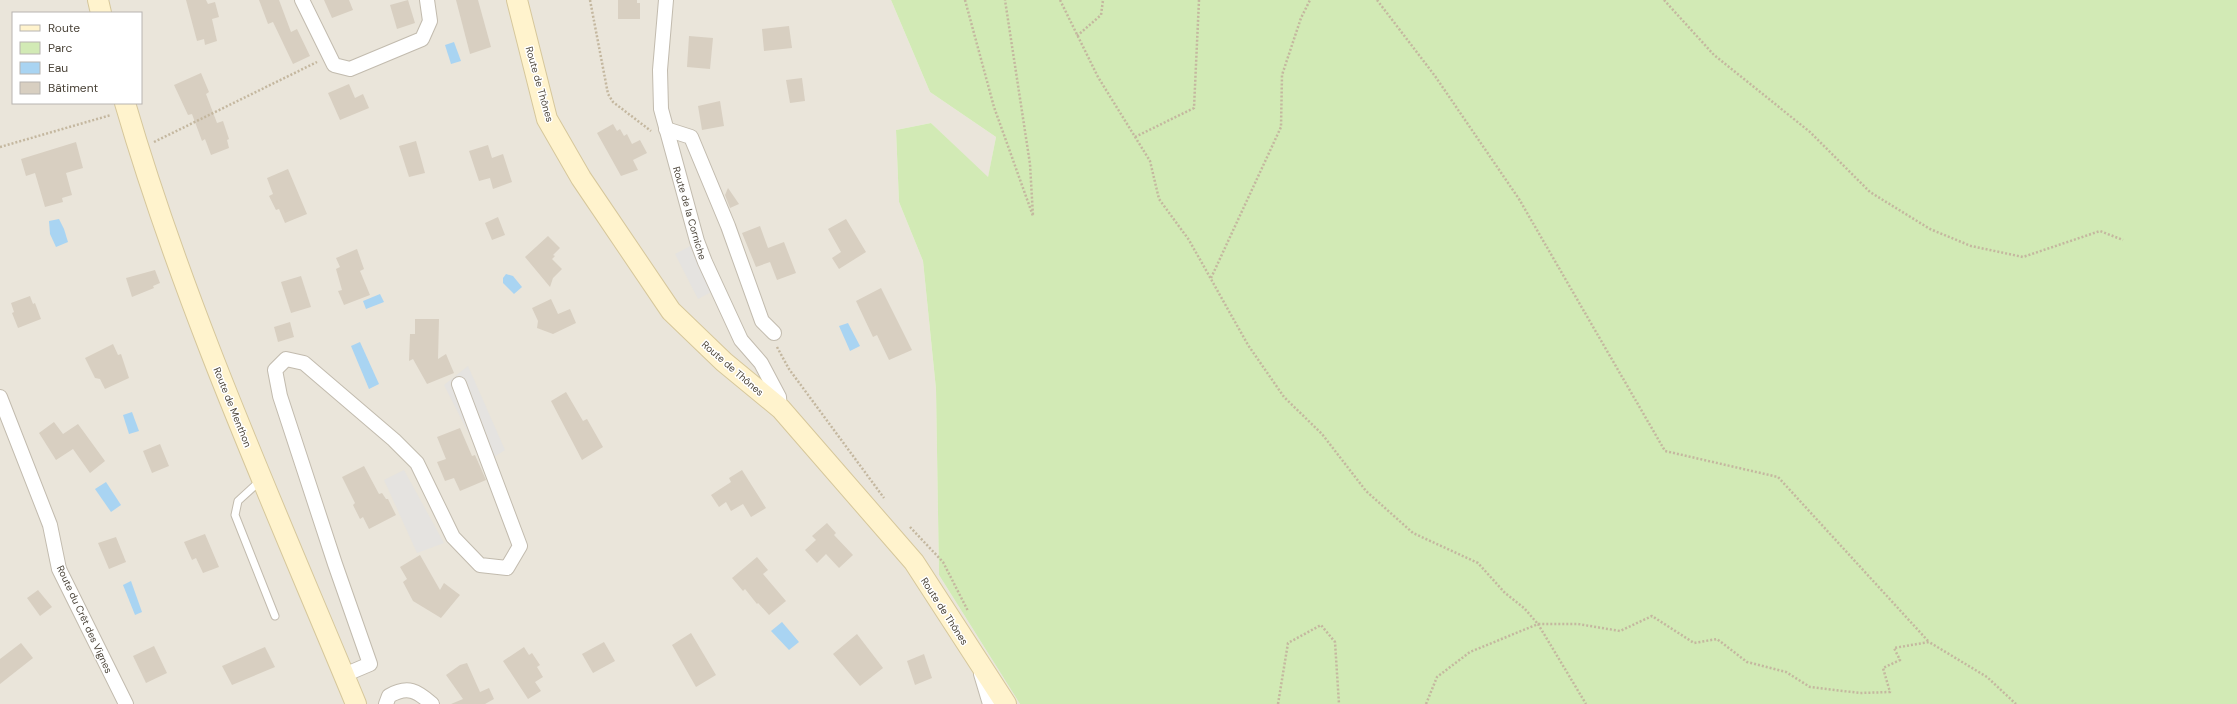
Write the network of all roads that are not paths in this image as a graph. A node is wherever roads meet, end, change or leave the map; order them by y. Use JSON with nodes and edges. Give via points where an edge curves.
{"nodes":[{"id":1,"x":98,"y":0,"type":"edge"},
{"id":2,"x":302,"y":0,"type":"edge"},
{"id":3,"x":427,"y":0,"type":"edge"},
{"id":4,"x":517,"y":0,"type":"edge"},
{"id":5,"x":666,"y":0,"type":"edge"},
{"id":6,"x":101,"y":12,"type":"edge"},
{"id":7,"x":127,"y":107,"type":"edge"},
{"id":8,"x":668,"y":136,"type":"junction"},
{"id":9,"x":774,"y":333,"type":"dead end"},
{"id":10,"x":459,"y":384,"type":"dead end"},
{"id":11,"x":0,"y":397,"type":"edge"},
{"id":12,"x":780,"y":409,"type":"junction"},
{"id":13,"x":262,"y":479,"type":"junction"},
{"id":14,"x":275,"y":616,"type":"dead end"},
{"id":15,"x":978,"y":661,"type":"junction"},
{"id":16,"x":344,"y":676,"type":"junction"},
{"id":17,"x":126,"y":704,"type":"edge"},
{"id":18,"x":356,"y":704,"type":"edge"},
{"id":19,"x":386,"y":704,"type":"edge"},
{"id":20,"x":432,"y":704,"type":"edge"},
{"id":21,"x":990,"y":704,"type":"edge"},
{"id":22,"x":1006,"y":704,"type":"edge"}],
"edges":[{"from":1,"to":6,"type":"main road"},
{"from":2,"to":3,"type":"street","via":[[334,64],[350,69],[422,39],[430,21]]},
{"from":4,"to":12,"type":"main road","name":"Route de Thônes","via":[[547,119],[581,178],[671,311],[724,362]]},
{"from":5,"to":8,"type":"street","name":"Route de la Corniche","via":[[660,70],[661,109]]},
{"from":7,"to":13,"type":"main road","name":"Route de Menthon","via":[[180,269]]},
{"from":8,"to":9,"type":"street","via":[[691,137],[728,226],[762,321]]},
{"from":8,"to":12,"type":"street","name":"Route de la Corniche","via":[[704,262],[741,340],[761,363],[775,390]]},
{"from":10,"to":16,"type":"street","via":[[520,546],[507,568],[480,565],[453,537],[417,463],[394,440],[304,364],[286,360],[275,370],[280,396],[370,664]]},
{"from":11,"to":17,"type":"street","name":"Route du Crêt des Vignes","via":[[50,525],[58,568]]},
{"from":12,"to":15,"type":"main road","name":"Route de Thônes","via":[[914,562]]},
{"from":13,"to":14,"type":"lane","via":[[238,501],[235,515]]},
{"from":13,"to":16,"type":"main road","name":"Route de Menthon"},
{"from":15,"to":21,"type":"street"},
{"from":15,"to":22,"type":"main road","name":"Route de Thônes"},
{"from":16,"to":18,"type":"main road","name":"Route de Menthon"},
{"from":19,"to":20,"type":"street","via":[[389,696],[399,690],[418,692]]}]}
